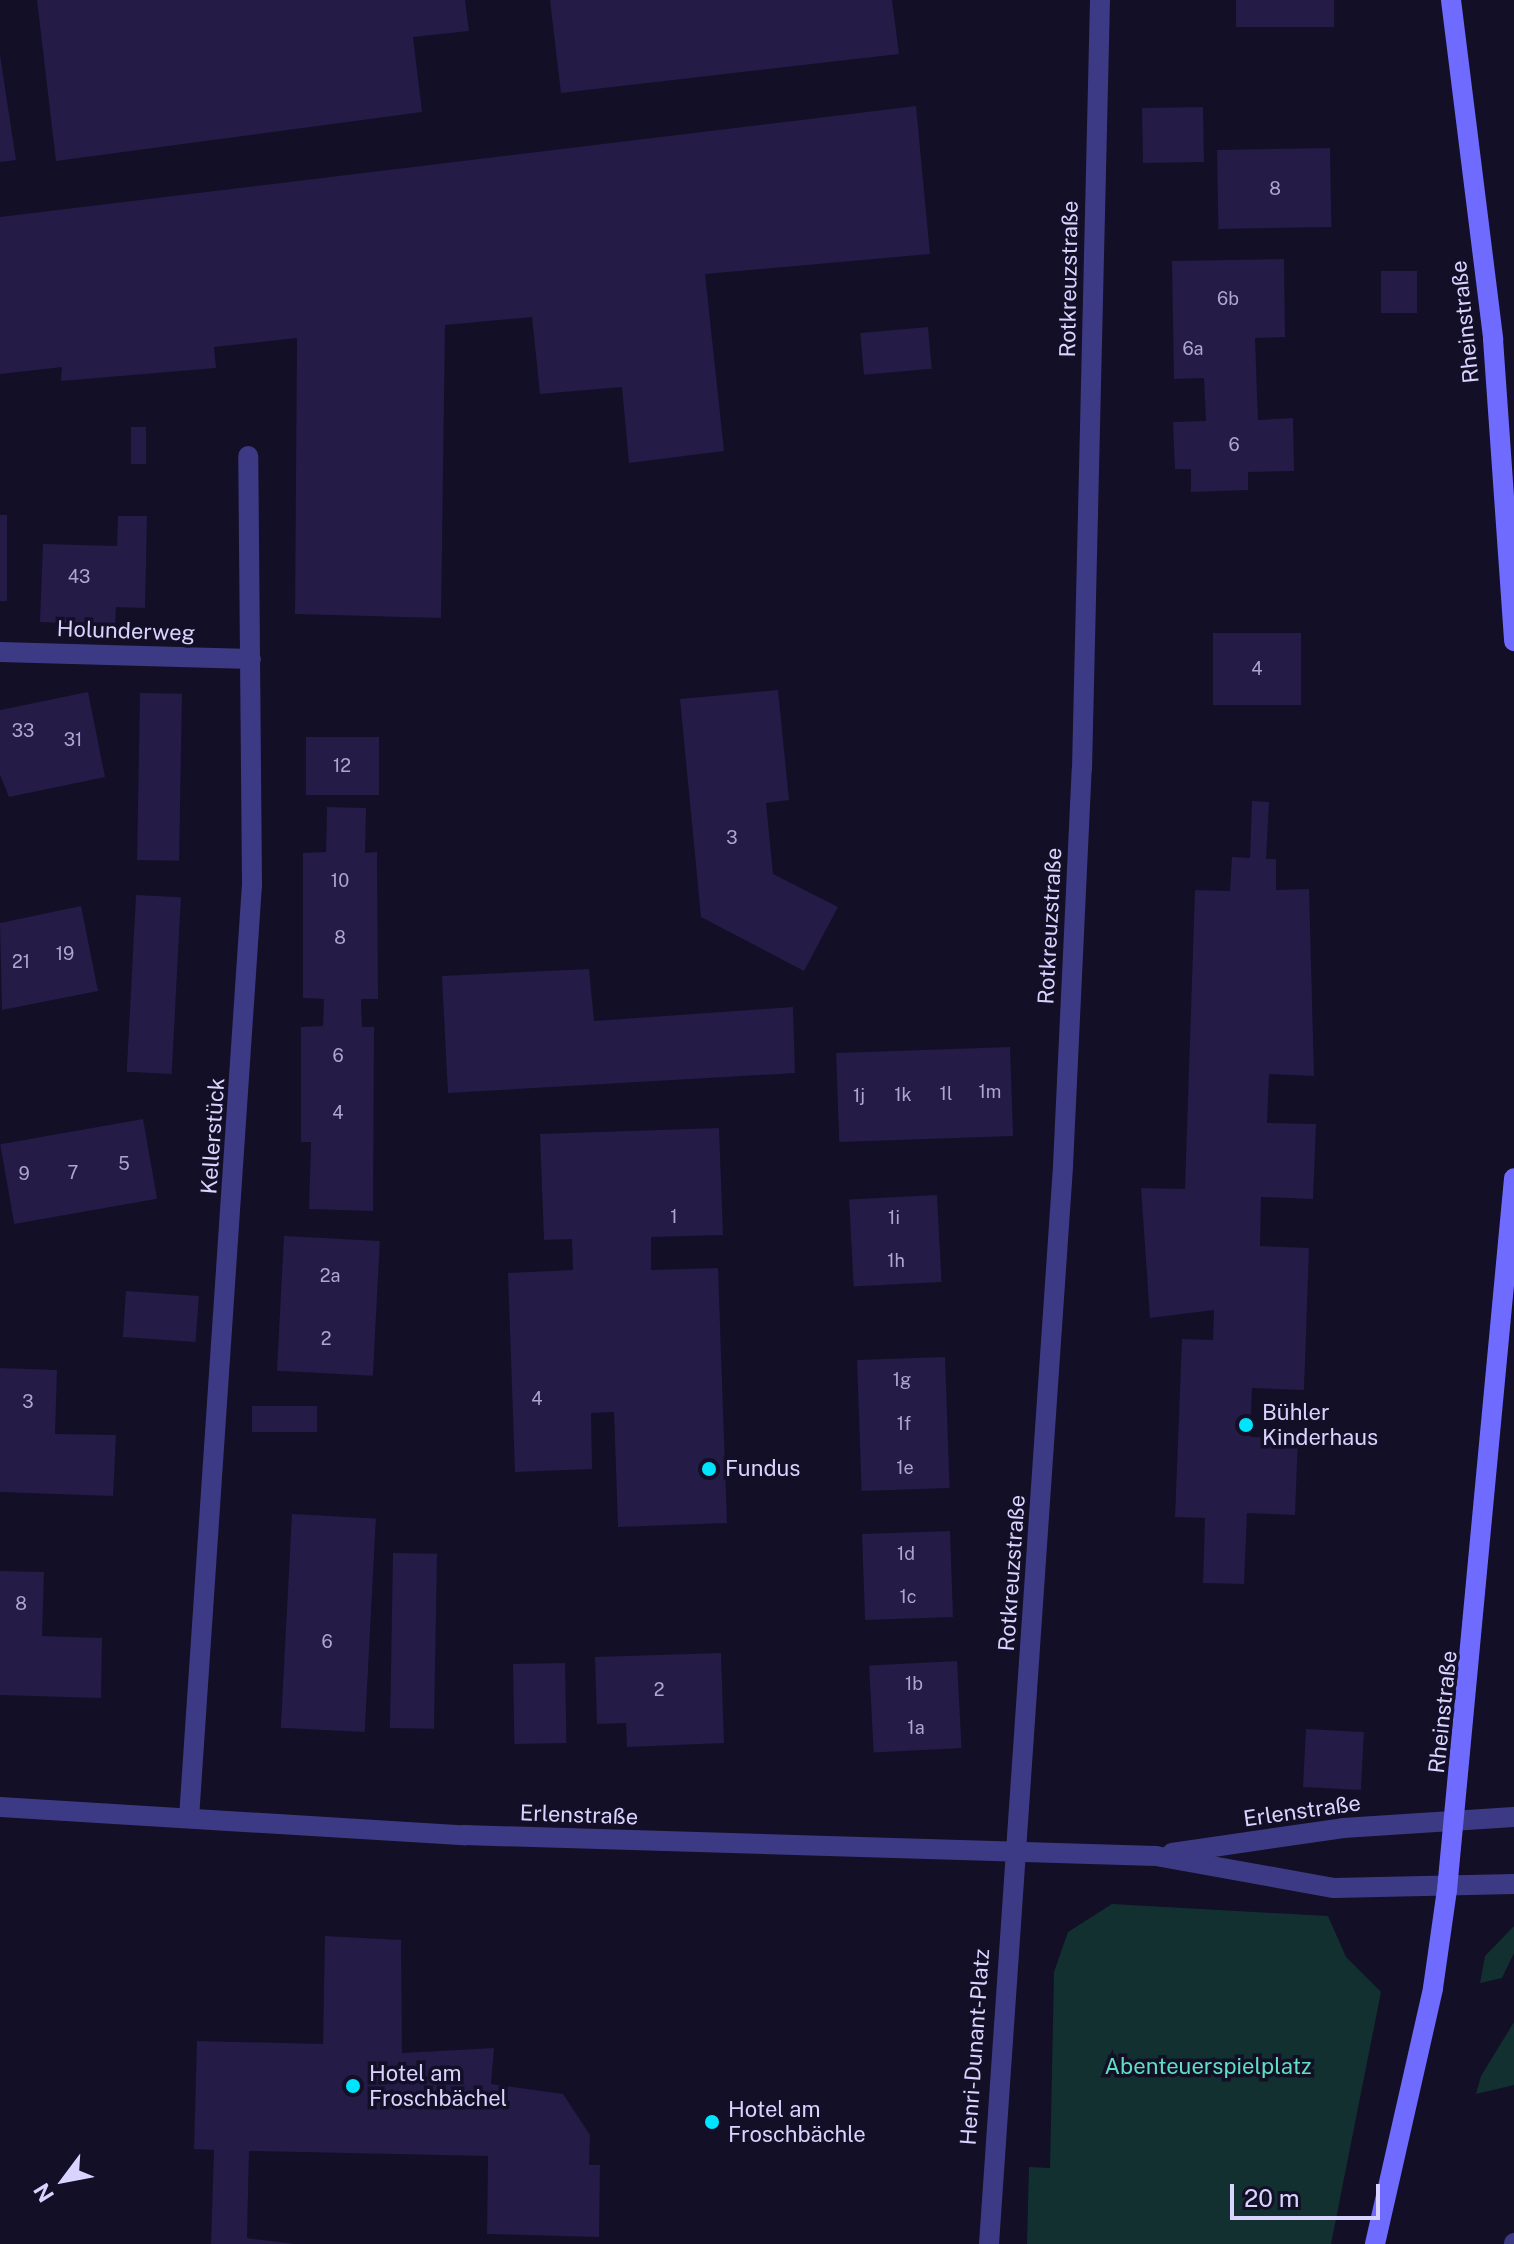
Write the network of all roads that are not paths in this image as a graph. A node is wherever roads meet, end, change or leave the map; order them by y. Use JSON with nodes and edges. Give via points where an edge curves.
{"nodes":[{"id":1,"x":1100,"y":0,"type":"edge"},
{"id":2,"x":1451,"y":0,"type":"edge"},
{"id":3,"x":248,"y":456,"type":"dead end"},
{"id":4,"x":1514,"y":641,"type":"edge"},
{"id":5,"x":0,"y":652,"type":"edge"},
{"id":6,"x":251,"y":659,"type":"junction"},
{"id":7,"x":1514,"y":1178,"type":"edge"},
{"id":8,"x":0,"y":1807,"type":"edge"},
{"id":9,"x":1514,"y":1817,"type":"edge"},
{"id":10,"x":189,"y":1818,"type":"junction"},
{"id":11,"x":1455,"y":1819,"type":"junction"},
{"id":12,"x":1013,"y":1853,"type":"junction"},
{"id":13,"x":1156,"y":1856,"type":"junction"},
{"id":14,"x":1514,"y":1884,"type":"edge"},
{"id":15,"x":1447,"y":1890,"type":"junction"},
{"id":16,"x":989,"y":2244,"type":"edge"},
{"id":17,"x":1375,"y":2244,"type":"edge"}],
"edges":[{"from":1,"to":12,"type":"street","name":"Rotkreuzstraße","via":[[1082,769],[1063,1166]]},
{"from":2,"to":4,"type":"street","name":"Rheinstraße","via":[[1493,339]]},
{"from":3,"to":6,"type":"street","name":"Kellerstück"},
{"from":5,"to":6,"type":"street","name":"Holunderweg"},
{"from":6,"to":10,"type":"street","name":"Kellerstück","via":[[252,885]]},
{"from":7,"to":11,"type":"street","name":"Rheinstraße"},
{"from":8,"to":10,"type":"street","name":"Erlenstraße"},
{"from":9,"to":11,"type":"street","name":"Erlenstraße"},
{"from":10,"to":12,"type":"street","name":"Erlenstraße"},
{"from":11,"to":13,"type":"street","name":"Erlenstraße"},
{"from":11,"to":15,"type":"street","name":"Rheinstraße"},
{"from":12,"to":13,"type":"street","name":"Erlenstraße"},
{"from":12,"to":16,"type":"street","name":"Henri-Dunant-Platz"},
{"from":13,"to":15,"type":"street","name":"Erlenstraße","via":[[1334,1888]]},
{"from":14,"to":15,"type":"street","name":"Erlenstraße"},
{"from":15,"to":17,"type":"street","name":"Rheinstraße","via":[[1428,2015]]}]}
